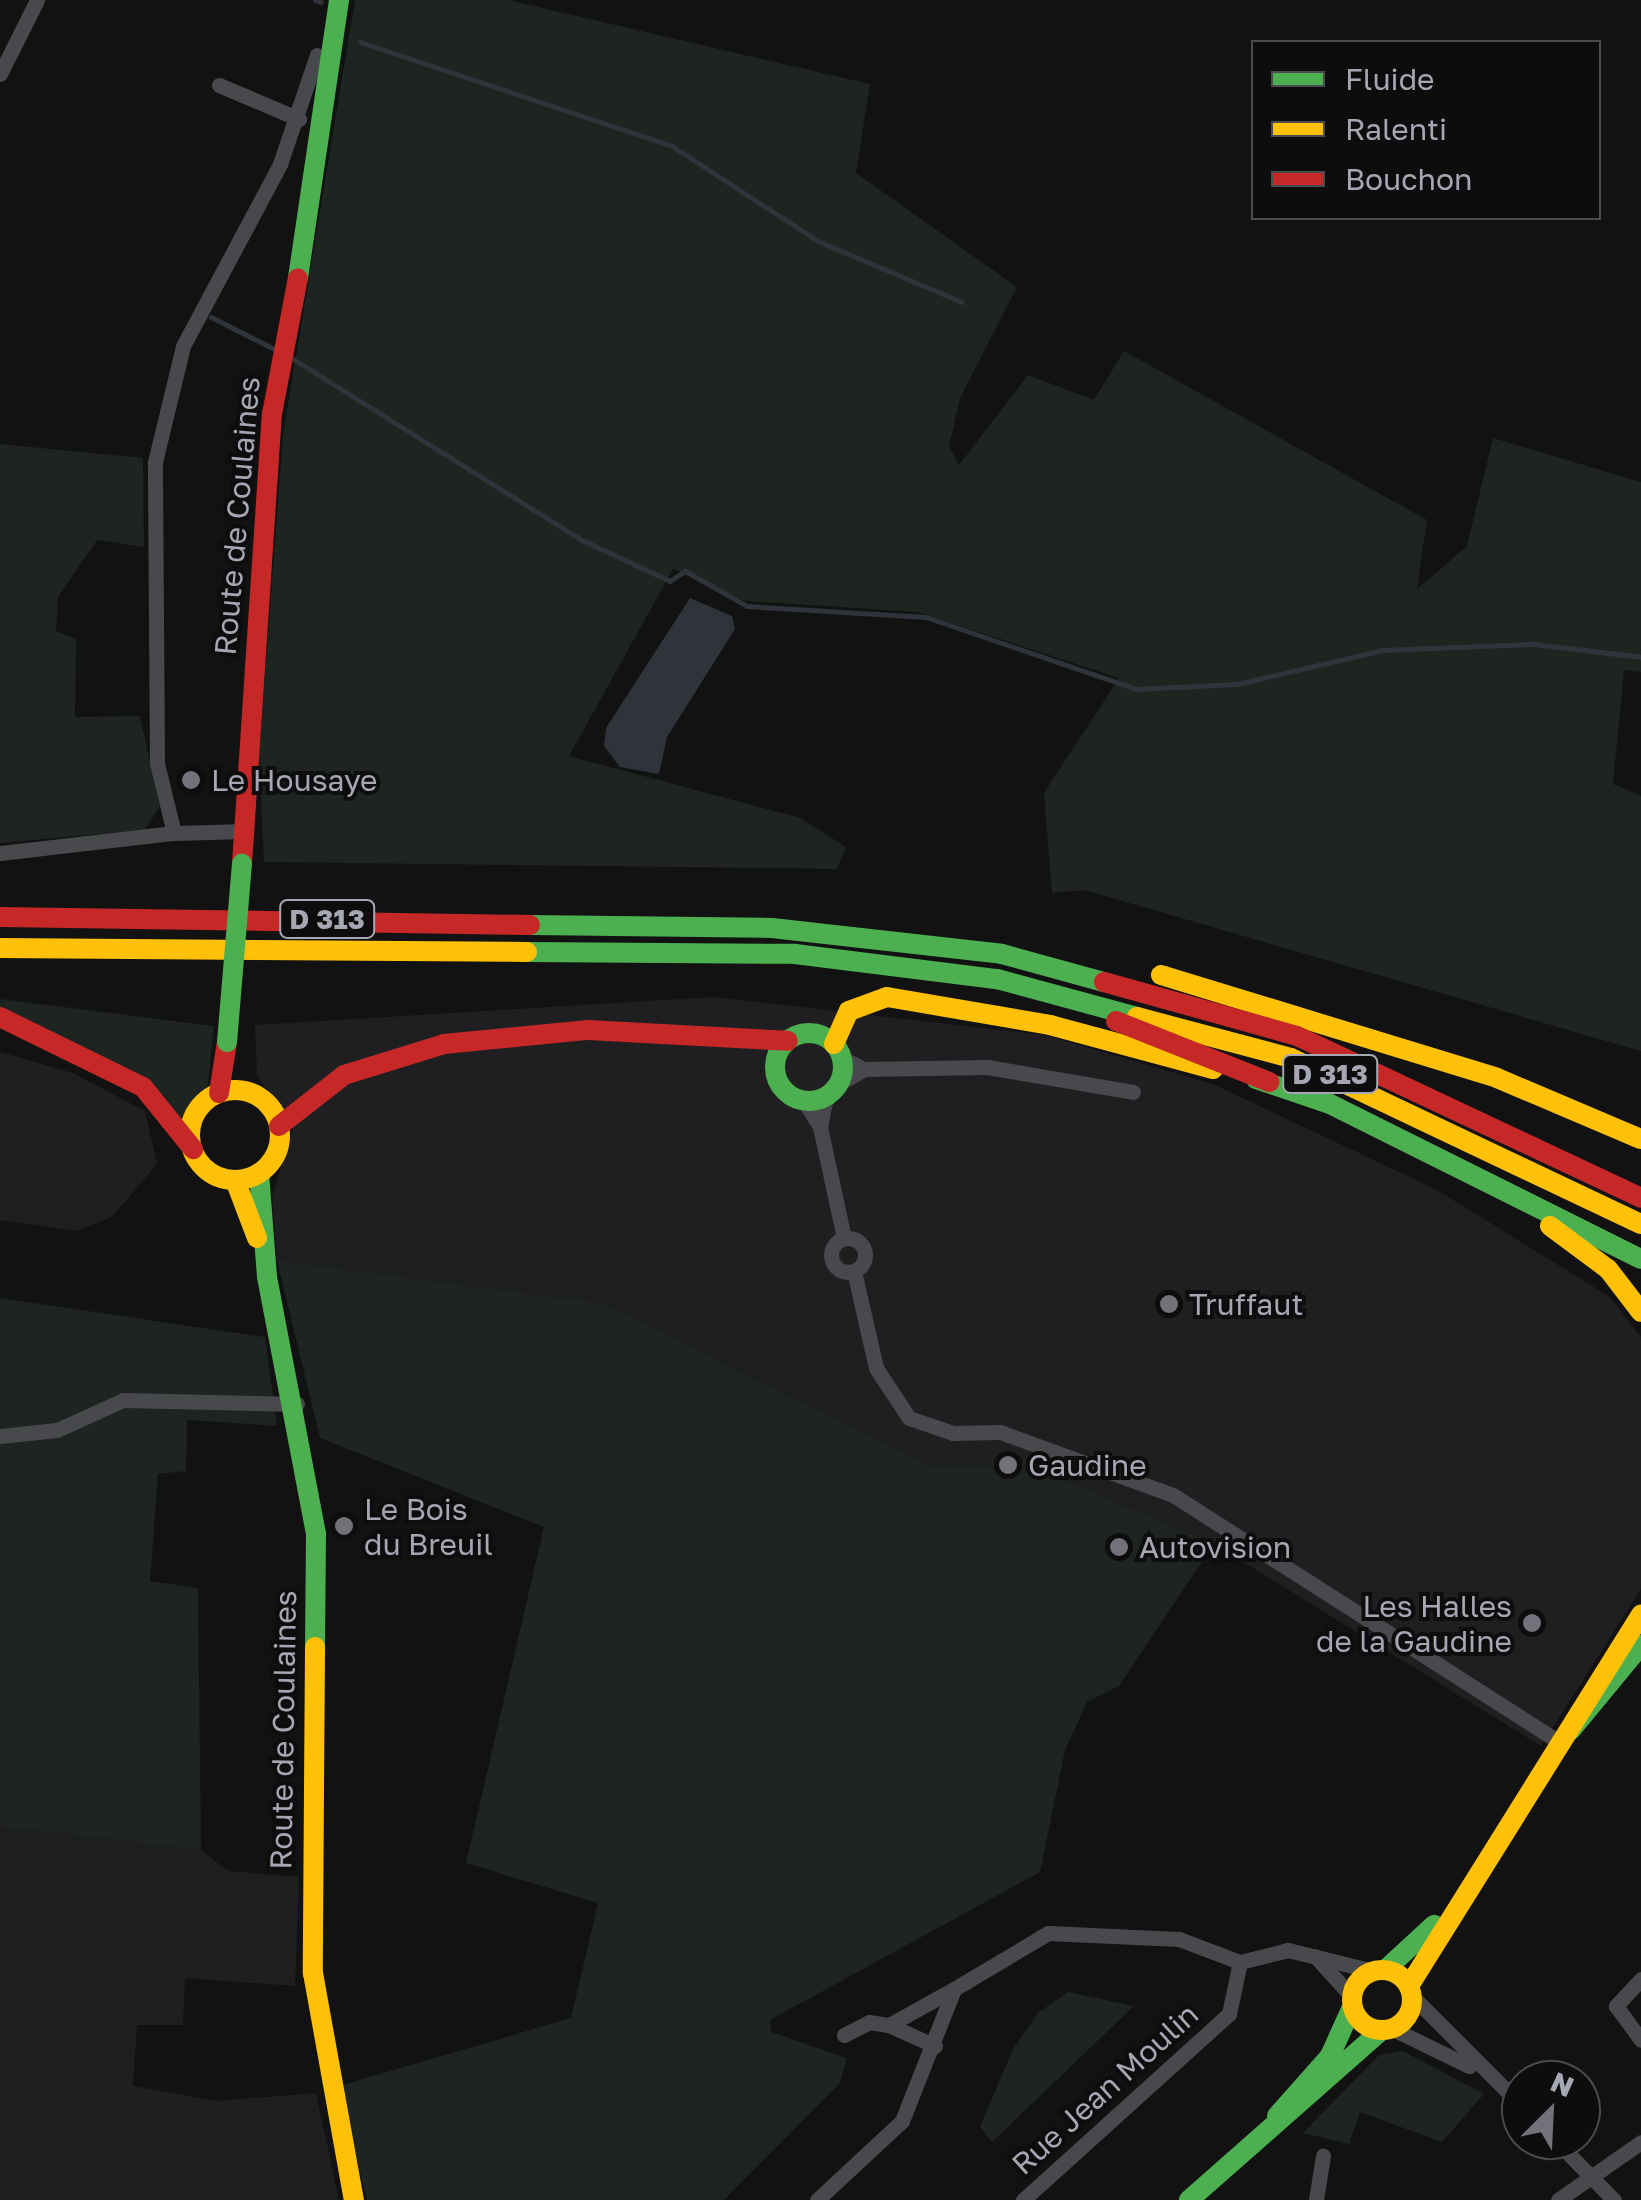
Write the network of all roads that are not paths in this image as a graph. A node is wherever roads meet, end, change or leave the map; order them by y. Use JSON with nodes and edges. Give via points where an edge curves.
{"nodes":[{"id":1,"x":37,"y":0,"type":"edge"},
{"id":2,"x":339,"y":0,"type":"edge"},
{"id":3,"x":317,"y":55,"type":"dead end"},
{"id":4,"x":0,"y":74,"type":"edge"},
{"id":5,"x":219,"y":85,"type":"dead end"},
{"id":6,"x":299,"y":119,"type":"junction"},
{"id":7,"x":244,"y":830,"type":"junction"},
{"id":8,"x":174,"y":833,"type":"junction"},
{"id":9,"x":0,"y":852,"type":"edge"},
{"id":10,"x":0,"y":917,"type":"edge"},
{"id":11,"x":0,"y":948,"type":"edge"},
{"id":12,"x":1002,"y":954,"type":"junction"},
{"id":13,"x":997,"y":979,"type":"junction"},
{"id":14,"x":0,"y":1018,"type":"edge"},
{"id":15,"x":756,"y":1039,"type":"junction"},
{"id":16,"x":788,"y":1041,"type":"junction"},
{"id":17,"x":227,"y":1042,"type":"junction"},
{"id":18,"x":838,"y":1051,"type":"junction"},
{"id":19,"x":775,"y":1065,"type":"junction"},
{"id":20,"x":864,"y":1070,"type":"junction"},
{"id":21,"x":1269,"y":1082,"type":"junction"},
{"id":22,"x":833,"y":1090,"type":"junction"},
{"id":23,"x":242,"y":1091,"type":"junction"},
{"id":24,"x":1527,"y":1091,"type":"junction"},
{"id":25,"x":1133,"y":1092,"type":"dead end"},
{"id":26,"x":219,"y":1093,"type":"junction"},
{"id":27,"x":315,"y":1094,"type":"junction"},
{"id":28,"x":263,"y":1100,"type":"junction"},
{"id":29,"x":804,"y":1101,"type":"junction"},
{"id":30,"x":279,"y":1126,"type":"junction"},
{"id":31,"x":820,"y":1128,"type":"junction"},
{"id":32,"x":1641,"y":1139,"type":"edge"},
{"id":33,"x":192,"y":1150,"type":"junction"},
{"id":34,"x":1641,"y":1156,"type":"edge"},
{"id":35,"x":259,"y":1173,"type":"junction"},
{"id":36,"x":236,"y":1180,"type":"junction"},
{"id":37,"x":1641,"y":1198,"type":"edge"},
{"id":38,"x":1530,"y":1201,"type":"junction"},
{"id":39,"x":1641,"y":1224,"type":"edge"},
{"id":40,"x":844,"y":1238,"type":"junction"},
{"id":41,"x":1641,"y":1259,"type":"edge"},
{"id":42,"x":267,"y":1263,"type":"junction"},
{"id":43,"x":854,"y":1271,"type":"junction"},
{"id":44,"x":1641,"y":1312,"type":"edge"},
{"id":45,"x":297,"y":1404,"type":"junction"},
{"id":46,"x":0,"y":1436,"type":"edge"},
{"id":47,"x":1641,"y":1606,"type":"edge"},
{"id":48,"x":1641,"y":1616,"type":"edge"},
{"id":49,"x":1641,"y":1644,"type":"edge"},
{"id":50,"x":1615,"y":1652,"type":"junction"},
{"id":51,"x":1559,"y":1742,"type":"junction"},
{"id":52,"x":1455,"y":1901,"type":"junction"},
{"id":53,"x":1315,"y":1956,"type":"junction"},
{"id":54,"x":1240,"y":1962,"type":"junction"},
{"id":55,"x":1379,"y":1971,"type":"junction"},
{"id":56,"x":1641,"y":1979,"type":"edge"},
{"id":57,"x":954,"y":1989,"type":"junction"},
{"id":58,"x":1411,"y":1991,"type":"junction"},
{"id":59,"x":1352,"y":2002,"type":"junction"},
{"id":60,"x":890,"y":2025,"type":"junction"},
{"id":61,"x":1387,"y":2030,"type":"junction"},
{"id":62,"x":844,"y":2034,"type":"dead end"},
{"id":63,"x":1641,"y":2040,"type":"edge"},
{"id":64,"x":935,"y":2046,"type":"junction"},
{"id":65,"x":1501,"y":2085,"type":"edge"},
{"id":66,"x":1501,"y":2086,"type":"edge"},
{"id":67,"x":1260,"y":2137,"type":"junction"},
{"id":68,"x":1641,"y":2142,"type":"edge"},
{"id":69,"x":1323,"y":2156,"type":"dead end"},
{"id":70,"x":1575,"y":2160,"type":"edge"},
{"id":71,"x":1588,"y":2174,"type":"junction"},
{"id":72,"x":354,"y":2200,"type":"edge"},
{"id":73,"x":818,"y":2200,"type":"edge"},
{"id":74,"x":1023,"y":2200,"type":"edge"},
{"id":75,"x":1190,"y":2200,"type":"edge"},
{"id":76,"x":1316,"y":2200,"type":"edge"},
{"id":77,"x":1558,"y":2200,"type":"edge"},
{"id":78,"x":1614,"y":2200,"type":"edge"}],
"edges":[{"from":1,"to":4,"type":"street"},
{"from":2,"to":7,"type":"main road","name":"Route de Coulaines","via":[[326,132],[272,414]]},
{"from":3,"to":6,"type":"street"},
{"from":5,"to":6,"type":"street"},
{"from":6,"to":8,"type":"street","via":[[182,346],[162,425],[151,685]]},
{"from":7,"to":8,"type":"street"},
{"from":7,"to":17,"type":"main road","name":"Route de Coulaines","bridge":true},
{"from":8,"to":9,"type":"street"},
{"from":10,"to":12,"type":"main road","number":"D 313","via":[[772,928]]},
{"from":11,"to":13,"type":"main road","number":"D 313","via":[[795,954]]},
{"from":12,"to":24,"type":"main road","via":[[1021,944],[1221,990]]},
{"from":12,"to":37,"type":"main road","number":"D 313","via":[[1297,1036],[1400,1077]]},
{"from":13,"to":21,"type":"main road"},
{"from":13,"to":39,"type":"main road","number":"D 313","via":[[1291,1058]]},
{"from":14,"to":33,"type":"main road","via":[[143,1087]]},
{"from":15,"to":16,"type":"main road"},
{"from":15,"to":19,"type":"main road"},
{"from":15,"to":27,"type":"main road","via":[[604,1030],[444,1044],[368,1064]]},
{"from":16,"to":18,"type":"main road","via":[[809,1033]]},
{"from":16,"to":19,"type":"main road"},
{"from":17,"to":23,"type":"main road","name":"Route de Coulaines"},
{"from":17,"to":26,"type":"main road","name":"Route de Coulaines"},
{"from":18,"to":20,"type":"street"},
{"from":18,"to":21,"type":"main road","via":[[849,1010],[908,998]]},
{"from":18,"to":22,"type":"main road"},
{"from":19,"to":29,"type":"main road","via":[[784,1091]]},
{"from":20,"to":22,"type":"street"},
{"from":20,"to":25,"type":"street","via":[[987,1067]]},
{"from":21,"to":38,"type":"main road"},
{"from":22,"to":29,"type":"main road"},
{"from":22,"to":31,"type":"street"},
{"from":23,"to":26,"type":"main road"},
{"from":23,"to":28,"type":"main road"},
{"from":24,"to":32,"type":"main road"},
{"from":24,"to":34,"type":"main road"},
{"from":26,"to":33,"type":"main road","name":"Route de Coulaines","via":[[194,1116]]},
{"from":27,"to":28,"type":"main road"},
{"from":27,"to":30,"type":"main road"},
{"from":28,"to":30,"type":"main road"},
{"from":29,"to":31,"type":"street"},
{"from":30,"to":35,"type":"main road","name":"Route de Coulaines","via":[[278,1149]]},
{"from":31,"to":40,"type":"street"},
{"from":33,"to":36,"type":"main road","via":[[212,1174]]},
{"from":35,"to":36,"type":"main road"},
{"from":35,"to":42,"type":"main road","name":"Route de Coulaines"},
{"from":36,"to":42,"type":"main road","name":"Route de Coulaines"},
{"from":38,"to":41,"type":"main road"},
{"from":38,"to":44,"type":"main road"},
{"from":40,"to":43,"type":"street","via":[[865,1253]]},
{"from":40,"to":43,"type":"street","via":[[831,1259]]},
{"from":42,"to":45,"type":"main road","name":"Route de Coulaines"},
{"from":43,"to":51,"type":"street","via":[[876,1368],[910,1418],[1016,1437],[1173,1495]]},
{"from":45,"to":46,"type":"street","via":[[123,1400],[57,1430]]},
{"from":45,"to":72,"type":"main road","name":"Route de Coulaines","via":[[316,1533],[312,1973]]},
{"from":47,"to":50,"type":"main road"},
{"from":48,"to":50,"type":"main road"},
{"from":49,"to":51,"type":"main road"},
{"from":50,"to":51,"type":"main road"},
{"from":51,"to":52,"type":"main road"},
{"from":52,"to":55,"type":"main road"},
{"from":52,"to":58,"type":"main road"},
{"from":53,"to":54,"type":"street","via":[[1262,1951]]},
{"from":53,"to":55,"type":"street"},
{"from":53,"to":59,"type":"street"},
{"from":54,"to":57,"type":"street","via":[[1179,1940],[1048,1933]]},
{"from":54,"to":74,"type":"street","name":"Rue Jean Moulin","via":[[1229,2014]]},
{"from":55,"to":58,"type":"main road"},
{"from":55,"to":59,"type":"main road"},
{"from":56,"to":63,"type":"street","via":[[1616,2006]]},
{"from":57,"to":60,"type":"street"},
{"from":57,"to":64,"type":"street"},
{"from":58,"to":61,"type":"main road"},
{"from":58,"to":65,"type":"street"},
{"from":59,"to":61,"type":"main road"},
{"from":59,"to":67,"type":"main road","via":[[1330,2056]]},
{"from":60,"to":62,"type":"street","via":[[869,2022]]},
{"from":60,"to":64,"type":"street"},
{"from":61,"to":66,"type":"street"},
{"from":61,"to":67,"type":"main road"},
{"from":64,"to":73,"type":"street","via":[[902,2121]]},
{"from":67,"to":75,"type":"main road"},
{"from":68,"to":71,"type":"street"},
{"from":69,"to":76,"type":"street"},
{"from":70,"to":71,"type":"street"},
{"from":71,"to":77,"type":"street"},
{"from":71,"to":78,"type":"street"}]}
